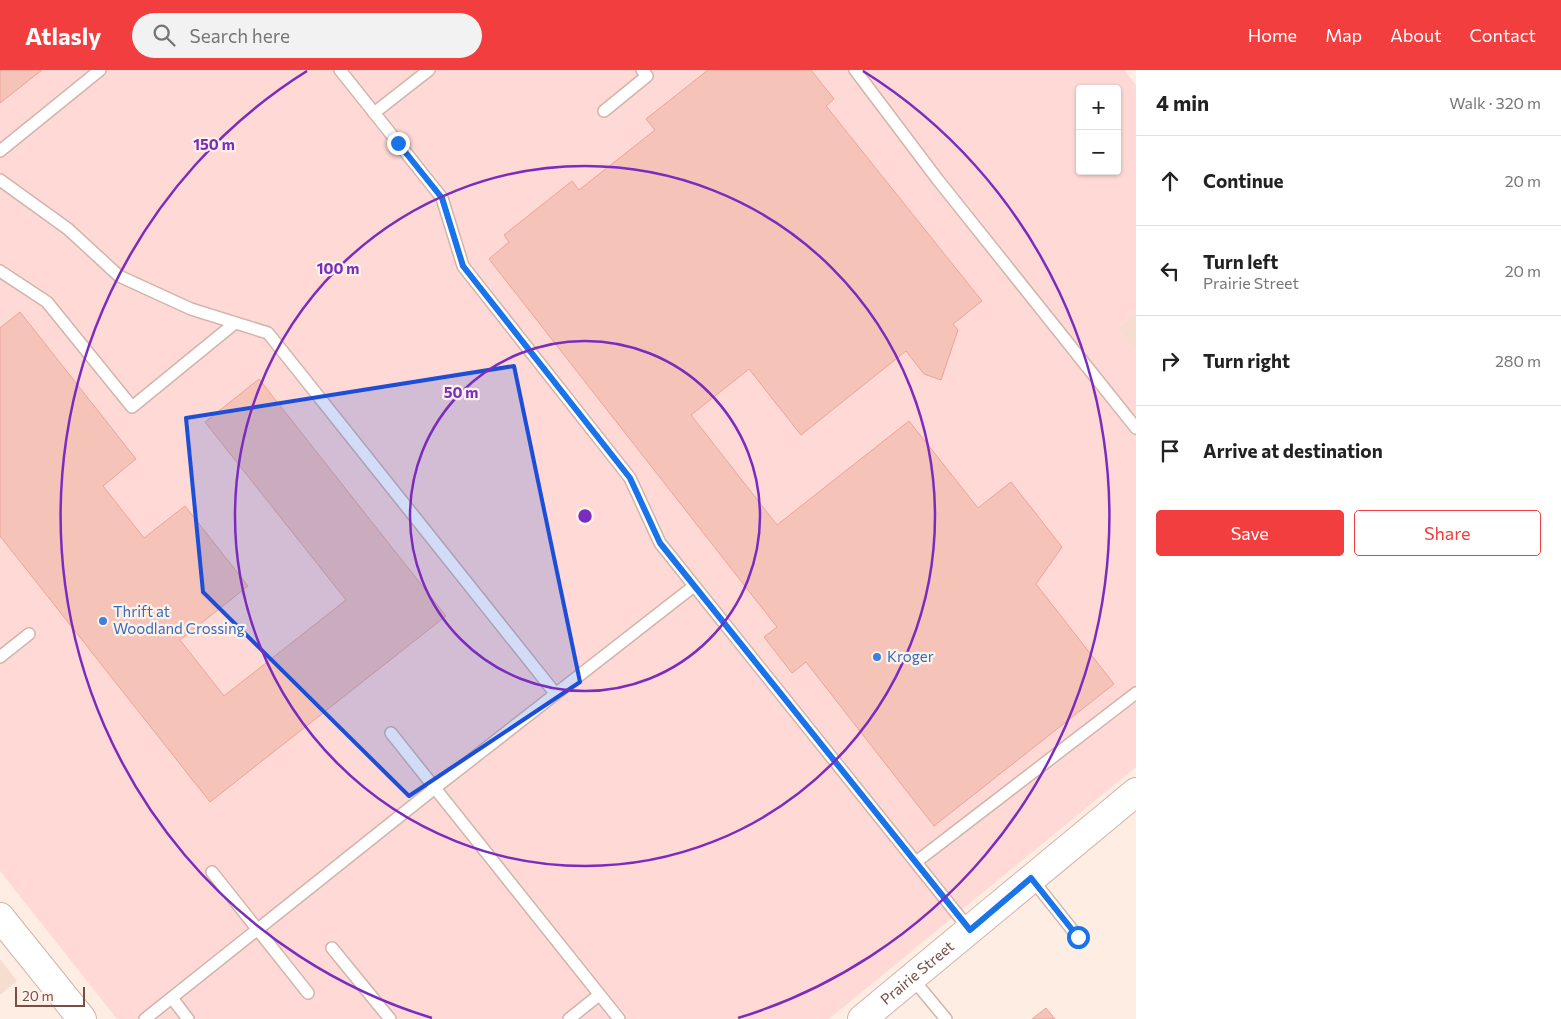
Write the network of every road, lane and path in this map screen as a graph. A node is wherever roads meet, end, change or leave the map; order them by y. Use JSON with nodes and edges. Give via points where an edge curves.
{"nodes":[{"id":1,"x":100,"y":70,"type":"edge"},
{"id":2,"x":340,"y":70,"type":"edge"},
{"id":3,"x":429,"y":70,"type":"edge"},
{"id":4,"x":642,"y":70,"type":"edge"},
{"id":5,"x":855,"y":70,"type":"edge"},
{"id":6,"x":604,"y":111,"type":"dead end"},
{"id":7,"x":374,"y":113,"type":"junction"},
{"id":8,"x":0,"y":151,"type":"edge"},
{"id":9,"x":0,"y":180,"type":"edge"},
{"id":10,"x":0,"y":271,"type":"edge"},
{"id":11,"x":235,"y":323,"type":"junction"},
{"id":12,"x":1136,"y":428,"type":"edge"},
{"id":13,"x":694,"y":586,"type":"junction"},
{"id":14,"x":29,"y":634,"type":"dead end"},
{"id":15,"x":0,"y":656,"type":"edge"},
{"id":16,"x":555,"y":693,"type":"junction"},
{"id":17,"x":1136,"y":693,"type":"edge"},
{"id":18,"x":391,"y":733,"type":"dead end"},
{"id":19,"x":435,"y":788,"type":"junction"},
{"id":20,"x":1136,"y":792,"type":"edge"},
{"id":21,"x":916,"y":862,"type":"junction"},
{"id":22,"x":212,"y":872,"type":"dead end"},
{"id":23,"x":1031,"y":878,"type":"junction"},
{"id":24,"x":0,"y":917,"type":"edge"},
{"id":25,"x":257,"y":929,"type":"junction"},
{"id":26,"x":970,"y":930,"type":"junction"},
{"id":27,"x":1078,"y":937,"type":"dead end"},
{"id":28,"x":332,"y":948,"type":"dead end"},
{"id":29,"x":912,"y":978,"type":"junction"},
{"id":30,"x":308,"y":993,"type":"dead end"},
{"id":31,"x":600,"y":995,"type":"junction"},
{"id":32,"x":172,"y":998,"type":"junction"},
{"id":33,"x":82,"y":1019,"type":"edge"},
{"id":34,"x":145,"y":1019,"type":"edge"},
{"id":35,"x":188,"y":1019,"type":"edge"},
{"id":36,"x":390,"y":1019,"type":"edge"},
{"id":37,"x":569,"y":1019,"type":"edge"},
{"id":38,"x":619,"y":1019,"type":"edge"},
{"id":39,"x":862,"y":1019,"type":"edge"},
{"id":40,"x":946,"y":1019,"type":"edge"}],
"edges":[{"from":1,"to":8,"type":"lane"},
{"from":2,"to":7,"type":"lane"},
{"from":3,"to":7,"type":"lane"},
{"from":4,"to":6,"type":"lane","via":[[647,76]]},
{"from":5,"to":12,"type":"lane"},
{"from":7,"to":13,"type":"lane","via":[[442,198],[463,266],[630,478],[660,543]]},
{"from":9,"to":11,"type":"lane","via":[[68,229],[119,276],[191,309]]},
{"from":10,"to":11,"type":"lane","via":[[47,302],[132,407]]},
{"from":11,"to":16,"type":"lane","via":[[268,333]]},
{"from":13,"to":16,"type":"lane"},
{"from":13,"to":21,"type":"lane"},
{"from":14,"to":15,"type":"lane"},
{"from":16,"to":19,"type":"lane"},
{"from":17,"to":21,"type":"lane"},
{"from":18,"to":19,"type":"lane"},
{"from":19,"to":25,"type":"lane"},
{"from":19,"to":31,"type":"lane"},
{"from":20,"to":23,"type":"main road","name":"Prairie Street"},
{"from":21,"to":26,"type":"lane"},
{"from":22,"to":25,"type":"lane"},
{"from":23,"to":26,"type":"main road","name":"Prairie Street"},
{"from":23,"to":27,"type":"lane"},
{"from":24,"to":33,"type":"main road"},
{"from":25,"to":30,"type":"lane"},
{"from":25,"to":32,"type":"lane"},
{"from":26,"to":29,"type":"main road","name":"Prairie Street"},
{"from":28,"to":36,"type":"lane"},
{"from":29,"to":39,"type":"main road","name":"Prairie Street"},
{"from":29,"to":40,"type":"lane"},
{"from":31,"to":37,"type":"lane"},
{"from":31,"to":38,"type":"lane"},
{"from":32,"to":34,"type":"lane"},
{"from":32,"to":35,"type":"lane"}]}
